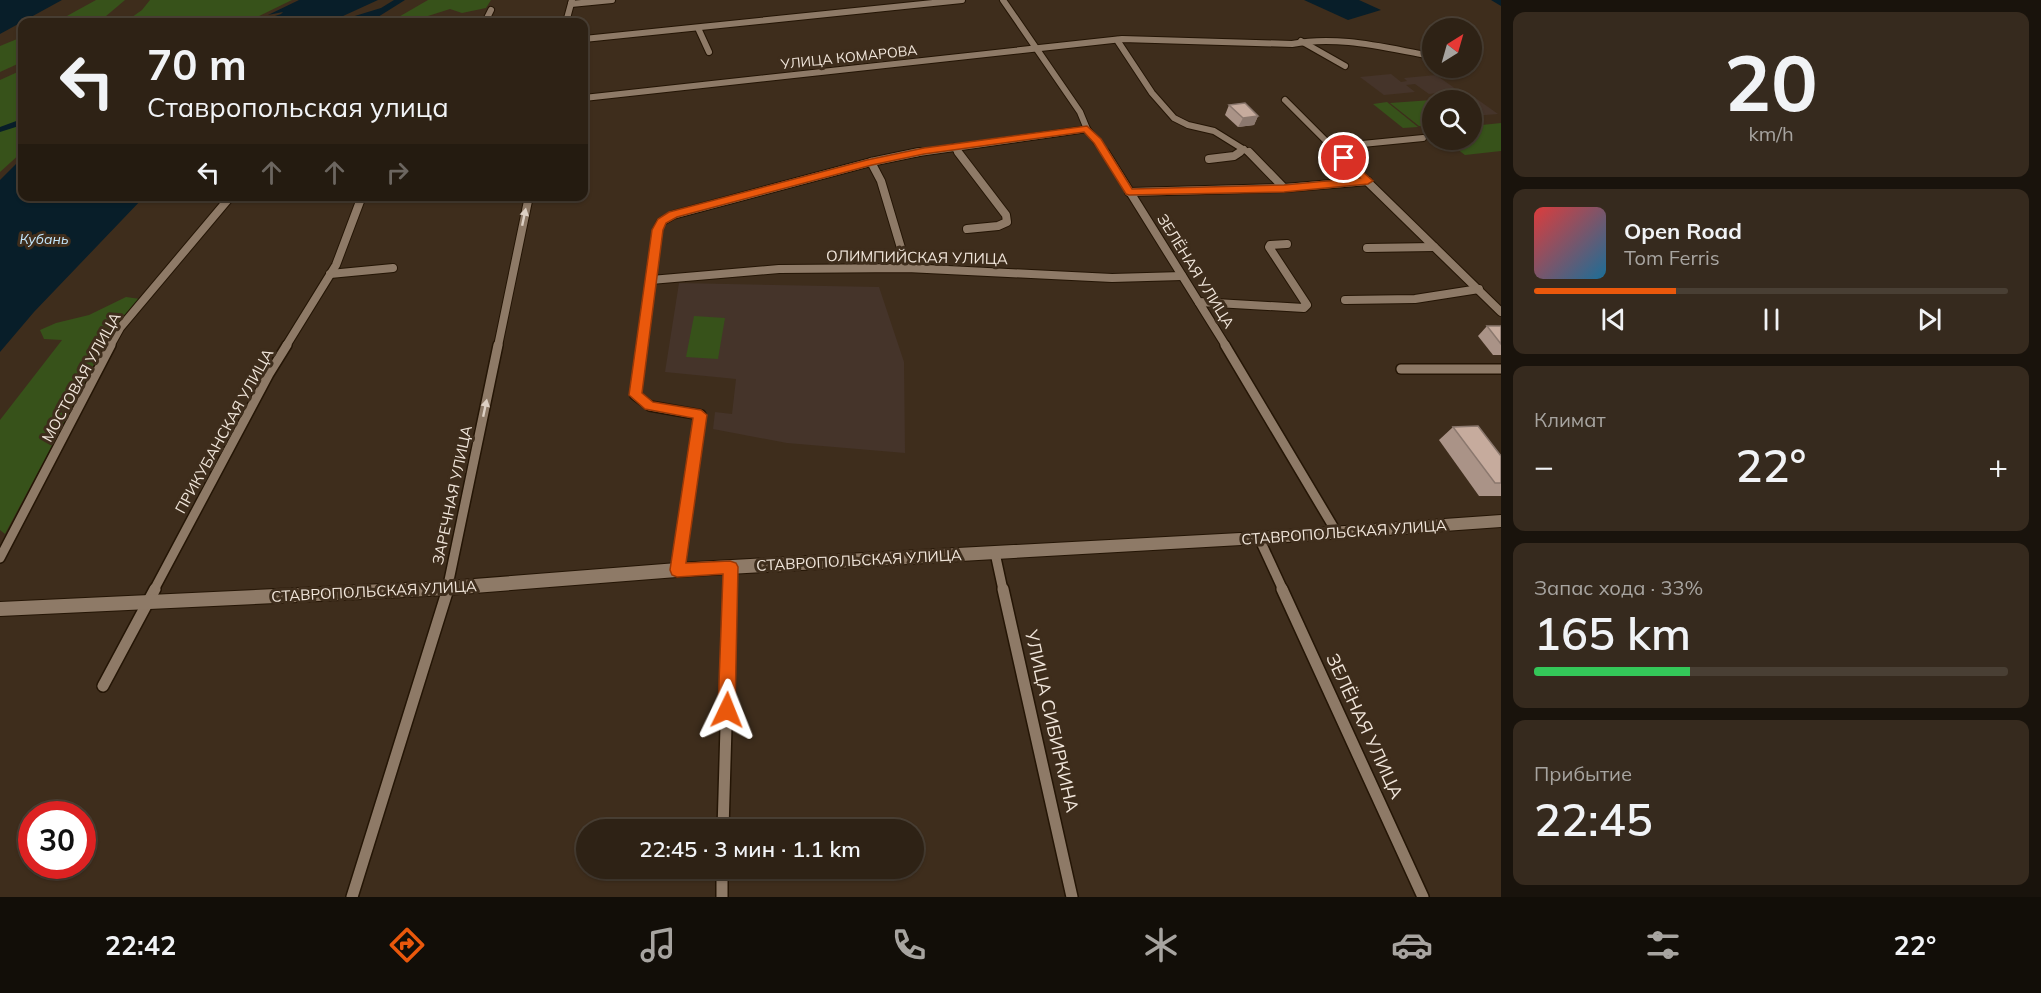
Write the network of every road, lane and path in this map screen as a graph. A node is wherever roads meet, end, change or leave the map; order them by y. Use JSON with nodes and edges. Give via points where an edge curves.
{"nodes":[{"id":1,"x":612,"y":0,"type":"edge"},
{"id":2,"x":962,"y":0,"type":"edge"},
{"id":3,"x":1003,"y":0,"type":"edge"},
{"id":4,"x":571,"y":2,"type":"edge"},
{"id":5,"x":491,"y":10,"type":"dead end"},
{"id":6,"x":487,"y":18,"type":"edge"},
{"id":7,"x":567,"y":18,"type":"edge"},
{"id":8,"x":698,"y":27,"type":"junction"},
{"id":9,"x":588,"y":39,"type":"edge"},
{"id":10,"x":1117,"y":40,"type":"junction"},
{"id":11,"x":1300,"y":41,"type":"junction"},
{"id":12,"x":1037,"y":49,"type":"junction"},
{"id":13,"x":709,"y":52,"type":"dead end"},
{"id":14,"x":1422,"y":54,"type":"edge"},
{"id":15,"x":1345,"y":66,"type":"dead end"},
{"id":16,"x":588,"y":98,"type":"edge"},
{"id":17,"x":1285,"y":100,"type":"dead end"},
{"id":18,"x":1087,"y":129,"type":"junction"},
{"id":19,"x":1422,"y":138,"type":"edge"},
{"id":20,"x":954,"y":147,"type":"junction"},
{"id":21,"x":1332,"y":147,"type":"junction"},
{"id":22,"x":1244,"y":149,"type":"junction"},
{"id":23,"x":1209,"y":159,"type":"dead end"},
{"id":24,"x":871,"y":162,"type":"junction"},
{"id":25,"x":1368,"y":181,"type":"junction"},
{"id":26,"x":1284,"y":189,"type":"junction"},
{"id":27,"x":1129,"y":192,"type":"junction"},
{"id":28,"x":227,"y":201,"type":"edge"},
{"id":29,"x":360,"y":201,"type":"edge"},
{"id":30,"x":527,"y":201,"type":"edge"},
{"id":31,"x":967,"y":229,"type":"dead end"},
{"id":32,"x":1287,"y":244,"type":"dead end"},
{"id":33,"x":1434,"y":247,"type":"junction"},
{"id":34,"x":1367,"y":248,"type":"dead end"},
{"id":35,"x":393,"y":268,"type":"dead end"},
{"id":36,"x":907,"y":268,"type":"junction"},
{"id":37,"x":330,"y":274,"type":"junction"},
{"id":38,"x":1182,"y":276,"type":"junction"},
{"id":39,"x":651,"y":280,"type":"junction"},
{"id":40,"x":1479,"y":289,"type":"junction"},
{"id":41,"x":1345,"y":300,"type":"dead end"},
{"id":42,"x":1198,"y":302,"type":"junction"},
{"id":43,"x":1501,"y":312,"type":"edge"},
{"id":44,"x":1401,"y":369,"type":"dead end"},
{"id":45,"x":1501,"y":369,"type":"edge"},
{"id":46,"x":1501,"y":521,"type":"edge"},
{"id":47,"x":1337,"y":533,"type":"junction"},
{"id":48,"x":1259,"y":538,"type":"junction"},
{"id":49,"x":995,"y":552,"type":"junction"},
{"id":50,"x":0,"y":558,"type":"edge"},
{"id":51,"x":730,"y":567,"type":"junction"},
{"id":52,"x":677,"y":570,"type":"junction"},
{"id":53,"x":448,"y":588,"type":"junction"},
{"id":54,"x":145,"y":603,"type":"junction"},
{"id":55,"x":0,"y":609,"type":"edge"},
{"id":56,"x":103,"y":686,"type":"dead end"},
{"id":57,"x":723,"y":819,"type":"edge"},
{"id":58,"x":722,"y":879,"type":"edge"},
{"id":59,"x":352,"y":897,"type":"edge"},
{"id":60,"x":722,"y":897,"type":"edge"},
{"id":61,"x":1072,"y":897,"type":"edge"},
{"id":62,"x":1423,"y":897,"type":"edge"}],
"edges":[{"from":1,"to":4,"type":"street"},
{"from":2,"to":8,"type":"street"},
{"from":3,"to":12,"type":"street","name":"ЗЕЛЁНАЯ УЛИЦА"},
{"from":4,"to":7,"type":"street"},
{"from":5,"to":6,"type":"street"},
{"from":8,"to":9,"type":"street"},
{"from":8,"to":13,"type":"street"},
{"from":10,"to":11,"type":"street","name":"УЛИЦА КОМАРОВА","via":[[1292,44]]},
{"from":10,"to":12,"type":"street","name":"УЛИЦА КОМАРОВА"},
{"from":10,"to":22,"type":"street","via":[[1139,76],[1172,117],[1212,130]]},
{"from":11,"to":14,"type":"street","name":"УЛИЦА КОМАРОВА","via":[[1326,39]]},
{"from":11,"to":15,"type":"street"},
{"from":12,"to":16,"type":"street","name":"УЛИЦА КОМАРОВА"},
{"from":12,"to":18,"type":"street","name":"ЗЕЛЁНАЯ УЛИЦА","via":[[1080,112]]},
{"from":17,"to":21,"type":"street"},
{"from":18,"to":20,"type":"street"},
{"from":18,"to":27,"type":"street","name":"ЗЕЛЁНАЯ УЛИЦА"},
{"from":19,"to":21,"type":"street"},
{"from":20,"to":24,"type":"street"},
{"from":20,"to":31,"type":"street","via":[[1006,215],[1007,222],[998,226]]},
{"from":21,"to":25,"type":"street"},
{"from":22,"to":23,"type":"street","via":[[1234,156]]},
{"from":22,"to":26,"type":"street"},
{"from":24,"to":36,"type":"street","via":[[881,181]]},
{"from":24,"to":39,"type":"street","via":[[673,215],[657,230]]},
{"from":25,"to":26,"type":"street"},
{"from":25,"to":33,"type":"street"},
{"from":26,"to":27,"type":"street"},
{"from":27,"to":38,"type":"street","name":"ЗЕЛЁНАЯ УЛИЦА"},
{"from":28,"to":50,"type":"street","name":"МОСТОВАЯ УЛИЦА","via":[[120,328]]},
{"from":29,"to":37,"type":"street","name":"ПРИКУБАНСКАЯ УЛИЦА"},
{"from":53,"to":30,"type":"street","name":"ЗАРЕЧНАЯ УЛИЦА","one_way":true},
{"from":32,"to":42,"type":"street","via":[[1269,247],[1306,305],[1304,308]]},
{"from":33,"to":34,"type":"street"},
{"from":33,"to":40,"type":"street"},
{"from":35,"to":37,"type":"street"},
{"from":36,"to":38,"type":"street","name":"ОЛИМПИЙСКАЯ УЛИЦА","via":[[1112,278]]},
{"from":36,"to":39,"type":"street","name":"ОЛИМПИЙСКАЯ УЛИЦА","via":[[779,268]]},
{"from":37,"to":54,"type":"street","name":"ПРИКУБАНСКАЯ УЛИЦА","via":[[269,374]]},
{"from":38,"to":42,"type":"street","name":"ЗЕЛЁНАЯ УЛИЦА"},
{"from":39,"to":52,"type":"street","via":[[635,395],[650,406],[701,415]]},
{"from":40,"to":41,"type":"street","via":[[1415,299]]},
{"from":40,"to":43,"type":"street"},
{"from":42,"to":47,"type":"street","name":"ЗЕЛЁНАЯ УЛИЦА"},
{"from":44,"to":45,"type":"street"},
{"from":46,"to":47,"type":"main road","name":"СТАВРОПОЛЬСКАЯ УЛИЦА"},
{"from":47,"to":48,"type":"main road","name":"СТАВРОПОЛЬСКАЯ УЛИЦА"},
{"from":48,"to":49,"type":"main road","name":"СТАВРОПОЛЬСКАЯ УЛИЦА"},
{"from":48,"to":62,"type":"street","name":"ЗЕЛЁНАЯ УЛИЦА"},
{"from":49,"to":51,"type":"main road","name":"СТАВРОПОЛЬСКАЯ УЛИЦА"},
{"from":49,"to":61,"type":"street","name":"УЛИЦА СИБИРКИНА"},
{"from":51,"to":52,"type":"main road","name":"СТАВРОПОЛЬСКАЯ УЛИЦА"},
{"from":51,"to":57,"type":"street"},
{"from":52,"to":53,"type":"main road","name":"СТАВРОПОЛЬСКАЯ УЛИЦА"},
{"from":53,"to":54,"type":"main road","name":"СТАВРОПОЛЬСКАЯ УЛИЦА"},
{"from":53,"to":59,"type":"street","name":"ЗАРЕЧНАЯ УЛИЦА"},
{"from":54,"to":55,"type":"main road","name":"СТАВРОПОЛЬСКАЯ УЛИЦА"},
{"from":54,"to":56,"type":"street"},
{"from":58,"to":60,"type":"street"}]}
